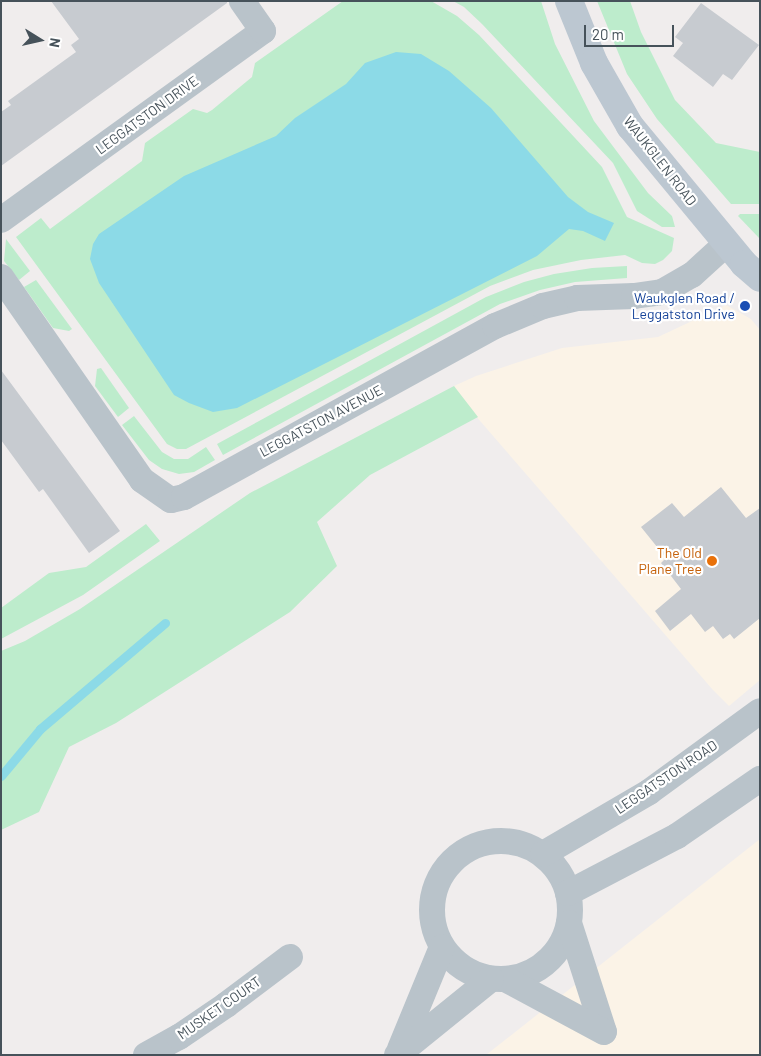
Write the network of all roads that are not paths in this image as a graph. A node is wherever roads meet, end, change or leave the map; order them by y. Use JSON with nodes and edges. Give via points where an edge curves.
{"nodes":[{"id":1,"x":242,"y":1,"type":"edge"},
{"id":2,"x":569,"y":1,"type":"edge"},
{"id":3,"x":1,"y":220,"type":"edge"},
{"id":4,"x":726,"y":243,"type":"junction"},
{"id":5,"x":1,"y":277,"type":"edge"},
{"id":6,"x":760,"y":278,"type":"edge"},
{"id":7,"x":760,"y":711,"type":"edge"},
{"id":8,"x":760,"y":779,"type":"edge"},
{"id":9,"x":543,"y":854,"type":"junction"},
{"id":10,"x":568,"y":893,"type":"junction"},
{"id":11,"x":569,"y":924,"type":"junction"},
{"id":12,"x":442,"y":947,"type":"junction"},
{"id":13,"x":290,"y":957,"type":"dead end"},
{"id":14,"x":499,"y":979,"type":"junction"},
{"id":15,"x":398,"y":1054,"type":"edge"},
{"id":16,"x":146,"y":1055,"type":"edge"}],
"edges":[{"from":1,"to":3,"type":"street","name":"LEGGATSTON DRIVE","via":[[264,31]]},
{"from":2,"to":4,"type":"street","name":"WAUKGLEN ROAD","via":[[594,63],[630,126]]},
{"from":4,"to":5,"type":"street","name":"LEGGATSTON AVENUE","via":[[692,275],[662,292],[577,298],[543,306],[496,326],[184,497],[171,500],[142,480]]},
{"from":4,"to":6,"type":"street","name":"WAUKGLEN ROAD"},
{"from":7,"to":9,"type":"street","name":"LEGGATSTON ROAD","via":[[649,792]]},
{"from":8,"to":10,"type":"street","via":[[677,836]]},
{"from":9,"to":10,"type":"street","via":[[559,871]]},
{"from":9,"to":12,"type":"street","via":[[522,844],[498,840],[477,844],[459,855],[444,870],[435,889],[432,908],[434,929]]},
{"from":10,"to":11,"type":"street","via":[[571,908]]},
{"from":11,"to":14,"type":"street","via":[[561,944],[548,962],[529,974]]},
{"from":11,"to":14,"type":"street","via":[[604,1032]]},
{"from":12,"to":14,"type":"street","via":[[466,970]]},
{"from":12,"to":15,"type":"street"},
{"from":13,"to":16,"type":"street","name":"MUSKET COURT","via":[[179,1037]]},
{"from":14,"to":15,"type":"street"}]}
